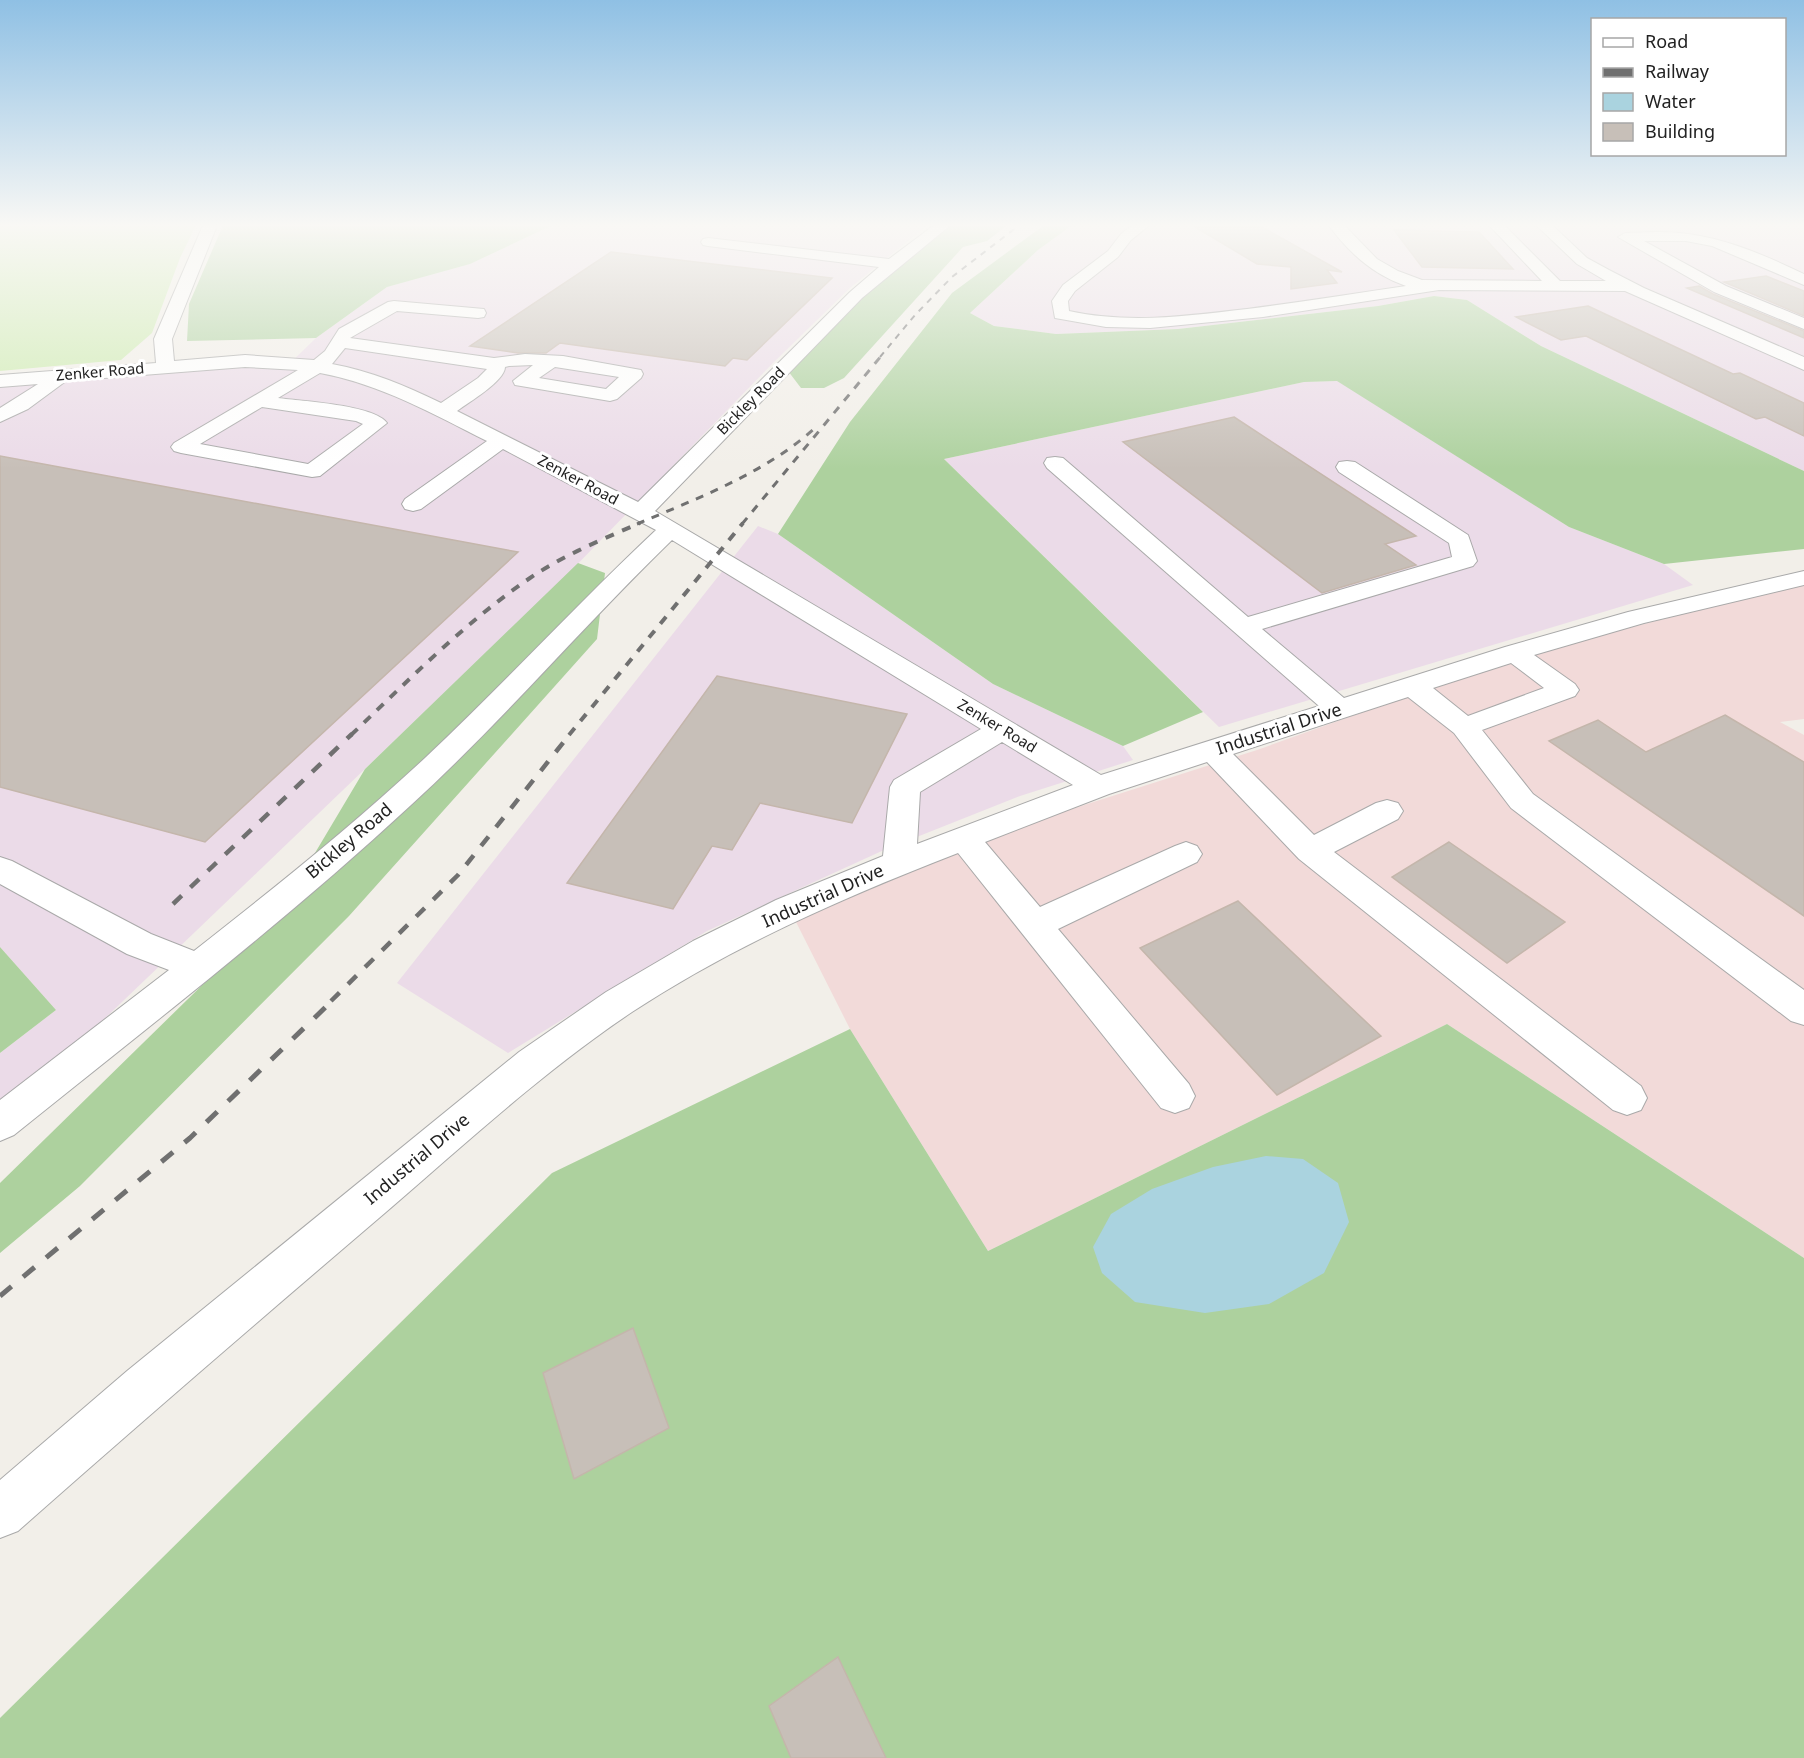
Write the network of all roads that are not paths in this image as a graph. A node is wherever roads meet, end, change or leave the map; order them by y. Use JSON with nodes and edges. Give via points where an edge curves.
{"nodes":[{"id":1,"x":177,"y":305,"type":"edge"},
{"id":2,"x":846,"y":305,"type":"edge"},
{"id":3,"x":1060,"y":305,"type":"edge"},
{"id":4,"x":1311,"y":305,"type":"edge"},
{"id":5,"x":1672,"y":305,"type":"edge"},
{"id":6,"x":1758,"y":305,"type":"edge"},
{"id":7,"x":478,"y":313,"type":"dead end"},
{"id":8,"x":1804,"y":324,"type":"edge"},
{"id":9,"x":338,"y":342,"type":"junction"},
{"id":10,"x":550,"y":362,"type":"junction"},
{"id":11,"x":494,"y":364,"type":"junction"},
{"id":12,"x":1804,"y":364,"type":"edge"},
{"id":13,"x":165,"y":366,"type":"junction"},
{"id":14,"x":318,"y":366,"type":"junction"},
{"id":15,"x":63,"y":375,"type":"junction"},
{"id":16,"x":0,"y":381,"type":"edge"},
{"id":17,"x":407,"y":394,"type":"junction"},
{"id":18,"x":259,"y":401,"type":"junction"},
{"id":19,"x":442,"y":411,"type":"junction"},
{"id":20,"x":0,"y":416,"type":"edge"},
{"id":21,"x":361,"y":417,"type":"junction"},
{"id":22,"x":502,"y":440,"type":"junction"},
{"id":23,"x":1055,"y":463,"type":"dead end"},
{"id":24,"x":1347,"y":467,"type":"dead end"},
{"id":25,"x":413,"y":504,"type":"dead end"},
{"id":26,"x":641,"y":512,"type":"junction"},
{"id":27,"x":670,"y":529,"type":"junction"},
{"id":28,"x":1804,"y":578,"type":"edge"},
{"id":29,"x":1244,"y":626,"type":"junction"},
{"id":30,"x":1514,"y":653,"type":"junction"},
{"id":31,"x":1412,"y":686,"type":"junction"},
{"id":32,"x":1339,"y":709,"type":"junction"},
{"id":33,"x":1464,"y":727,"type":"junction"},
{"id":34,"x":1002,"y":729,"type":"junction"},
{"id":35,"x":1212,"y":750,"type":"junction"},
{"id":36,"x":1098,"y":787,"type":"junction"},
{"id":37,"x":1388,"y":811,"type":"dead end"},
{"id":38,"x":964,"y":838,"type":"junction"},
{"id":39,"x":1310,"y":851,"type":"junction"},
{"id":40,"x":1186,"y":854,"type":"dead end"},
{"id":41,"x":899,"y":863,"type":"junction"},
{"id":42,"x":0,"y":869,"type":"edge"},
{"id":43,"x":1035,"y":925,"type":"junction"},
{"id":44,"x":196,"y":966,"type":"junction"},
{"id":45,"x":1804,"y":1010,"type":"edge"},
{"id":46,"x":1175,"y":1096,"type":"dead end"},
{"id":47,"x":1627,"y":1098,"type":"dead end"},
{"id":48,"x":0,"y":1123,"type":"edge"},
{"id":49,"x":0,"y":1513,"type":"edge"}],
"edges":[{"from":1,"to":13,"type":"street","via":[[163,339]]},
{"from":2,"to":26,"type":"street","name":"Bickley Road"},
{"from":3,"to":4,"type":"street","via":[[1061,314],[1131,325]]},
{"from":5,"to":12,"type":"street"},
{"from":6,"to":8,"type":"street"},
{"from":7,"to":9,"type":"street","via":[[394,306],[345,333]]},
{"from":9,"to":11,"type":"street"},
{"from":9,"to":14,"type":"street","via":[[332,354]]},
{"from":10,"to":10,"type":"street","via":[[613,371],[634,374],[610,395],[522,381]]},
{"from":10,"to":11,"type":"street","via":[[516,358]]},
{"from":11,"to":19,"type":"street","via":[[497,369],[485,382]]},
{"from":13,"to":14,"type":"street","name":"Zenker Road","via":[[245,361]]},
{"from":13,"to":15,"type":"street","name":"Zenker Road"},
{"from":14,"to":17,"type":"street","name":"Zenker Road","via":[[351,373]]},
{"from":14,"to":18,"type":"street"},
{"from":15,"to":16,"type":"street","name":"Zenker Road"},
{"from":15,"to":20,"type":"street"},
{"from":17,"to":19,"type":"street","name":"Zenker Road"},
{"from":17,"to":21,"type":"street"},
{"from":18,"to":21,"type":"street"},
{"from":18,"to":21,"type":"street","via":[[181,447],[312,471],[377,423]]},
{"from":19,"to":22,"type":"street","name":"Zenker Road"},
{"from":22,"to":25,"type":"street"},
{"from":22,"to":26,"type":"street","name":"Zenker Road"},
{"from":23,"to":29,"type":"street"},
{"from":24,"to":29,"type":"street","via":[[1460,540],[1466,561]]},
{"from":26,"to":27,"type":"street","name":"Zenker Road"},
{"from":27,"to":34,"type":"street","name":"Zenker Road"},
{"from":27,"to":44,"type":"street","name":"Bickley Road","via":[[508,695],[400,798]]},
{"from":28,"to":30,"type":"street","name":"Industrial Drive","via":[[1637,617]]},
{"from":29,"to":32,"type":"street"},
{"from":30,"to":31,"type":"street","name":"Industrial Drive"},
{"from":30,"to":33,"type":"street","via":[[1565,690]]},
{"from":31,"to":32,"type":"street","name":"Industrial Drive"},
{"from":31,"to":33,"type":"street"},
{"from":32,"to":35,"type":"street","name":"Industrial Drive"},
{"from":33,"to":45,"type":"street","via":[[1522,801]]},
{"from":34,"to":36,"type":"street","name":"Zenker Road"},
{"from":34,"to":41,"type":"street","via":[[904,787]]},
{"from":35,"to":36,"type":"street","name":"Industrial Drive"},
{"from":35,"to":39,"type":"street"},
{"from":36,"to":38,"type":"street","name":"Industrial Drive"},
{"from":37,"to":39,"type":"street"},
{"from":38,"to":41,"type":"street","name":"Industrial Drive"},
{"from":38,"to":43,"type":"street"},
{"from":39,"to":47,"type":"street"},
{"from":40,"to":43,"type":"street"},
{"from":41,"to":49,"type":"street","name":"Industrial Drive","via":[[788,909],[705,951],[620,1002],[532,1063]]},
{"from":42,"to":44,"type":"street","via":[[139,944]]},
{"from":43,"to":46,"type":"street"},
{"from":44,"to":48,"type":"street","name":"Bickley Road"}]}
